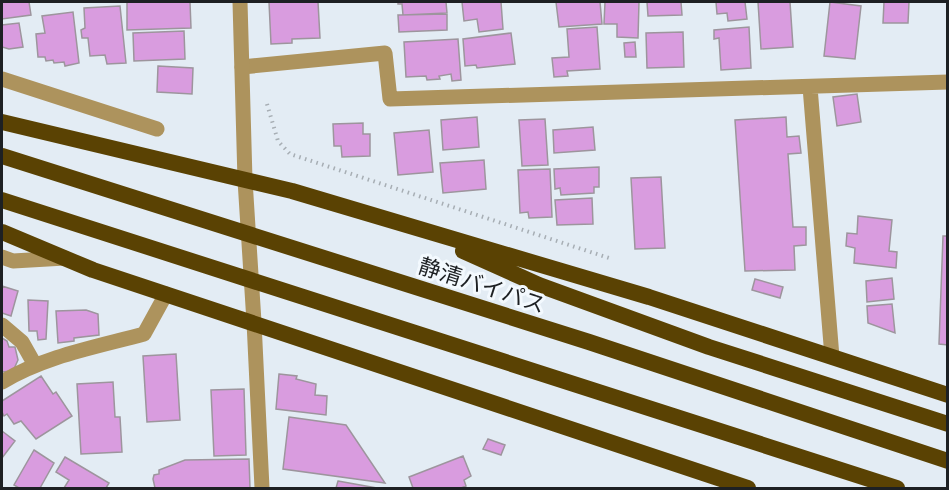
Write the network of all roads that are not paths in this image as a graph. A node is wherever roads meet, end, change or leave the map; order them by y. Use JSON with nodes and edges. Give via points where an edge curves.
{"nodes":[{"id":1,"x":240,"y":2,"type":"edge"},
{"id":2,"x":242,"y":67,"type":"junction"},
{"id":3,"x":2,"y":79,"type":"edge"},
{"id":4,"x":948,"y":82,"type":"edge"},
{"id":5,"x":810,"y":87,"type":"junction"},
{"id":6,"x":2,"y":122,"type":"edge"},
{"id":7,"x":157,"y":129,"type":"dead end"},
{"id":8,"x":2,"y":156,"type":"edge"},
{"id":9,"x":245,"y":180,"type":"junction"},
{"id":10,"x":2,"y":200,"type":"edge"},
{"id":11,"x":402,"y":223,"type":"junction"},
{"id":12,"x":2,"y":232,"type":"edge"},
{"id":13,"x":2,"y":258,"type":"edge"},
{"id":14,"x":65,"y":258,"type":"junction"},
{"id":15,"x":166,"y":294,"type":"junction"},
{"id":16,"x":254,"y":322,"type":"junction"},
{"id":17,"x":2,"y":325,"type":"edge"},
{"id":18,"x":832,"y":357,"type":"junction"},
{"id":19,"x":35,"y":365,"type":"junction"},
{"id":20,"x":2,"y":382,"type":"edge"},
{"id":21,"x":948,"y":395,"type":"edge"},
{"id":22,"x":948,"y":423,"type":"edge"},
{"id":23,"x":948,"y":461,"type":"edge"},
{"id":24,"x":262,"y":489,"type":"edge"},
{"id":25,"x":748,"y":489,"type":"edge"},
{"id":26,"x":897,"y":489,"type":"edge"}],
"edges":[{"from":1,"to":2,"type":"street"},
{"from":2,"to":5,"type":"street","via":[[384,53],[390,99]]},
{"from":2,"to":9,"type":"street"},
{"from":3,"to":7,"type":"street"},
{"from":4,"to":5,"type":"street"},
{"from":5,"to":18,"type":"street"},
{"from":6,"to":9,"type":"highway"},
{"from":8,"to":23,"type":"highway","name":"静清バイパス","bridge":true},
{"from":9,"to":11,"type":"highway"},
{"from":9,"to":16,"type":"street"},
{"from":10,"to":26,"type":"highway","bridge":true},
{"from":11,"to":18,"type":"highway"},
{"from":11,"to":22,"type":"highway","via":[[539,285],[666,332]]},
{"from":12,"to":14,"type":"highway"},
{"from":13,"to":14,"type":"street"},
{"from":14,"to":15,"type":"highway"},
{"from":15,"to":16,"type":"highway"},
{"from":15,"to":19,"type":"street","via":[[144,334]]},
{"from":16,"to":24,"type":"street"},
{"from":16,"to":25,"type":"highway"},
{"from":17,"to":19,"type":"street","via":[[22,342]]},
{"from":18,"to":21,"type":"highway"},
{"from":19,"to":20,"type":"street"}]}
